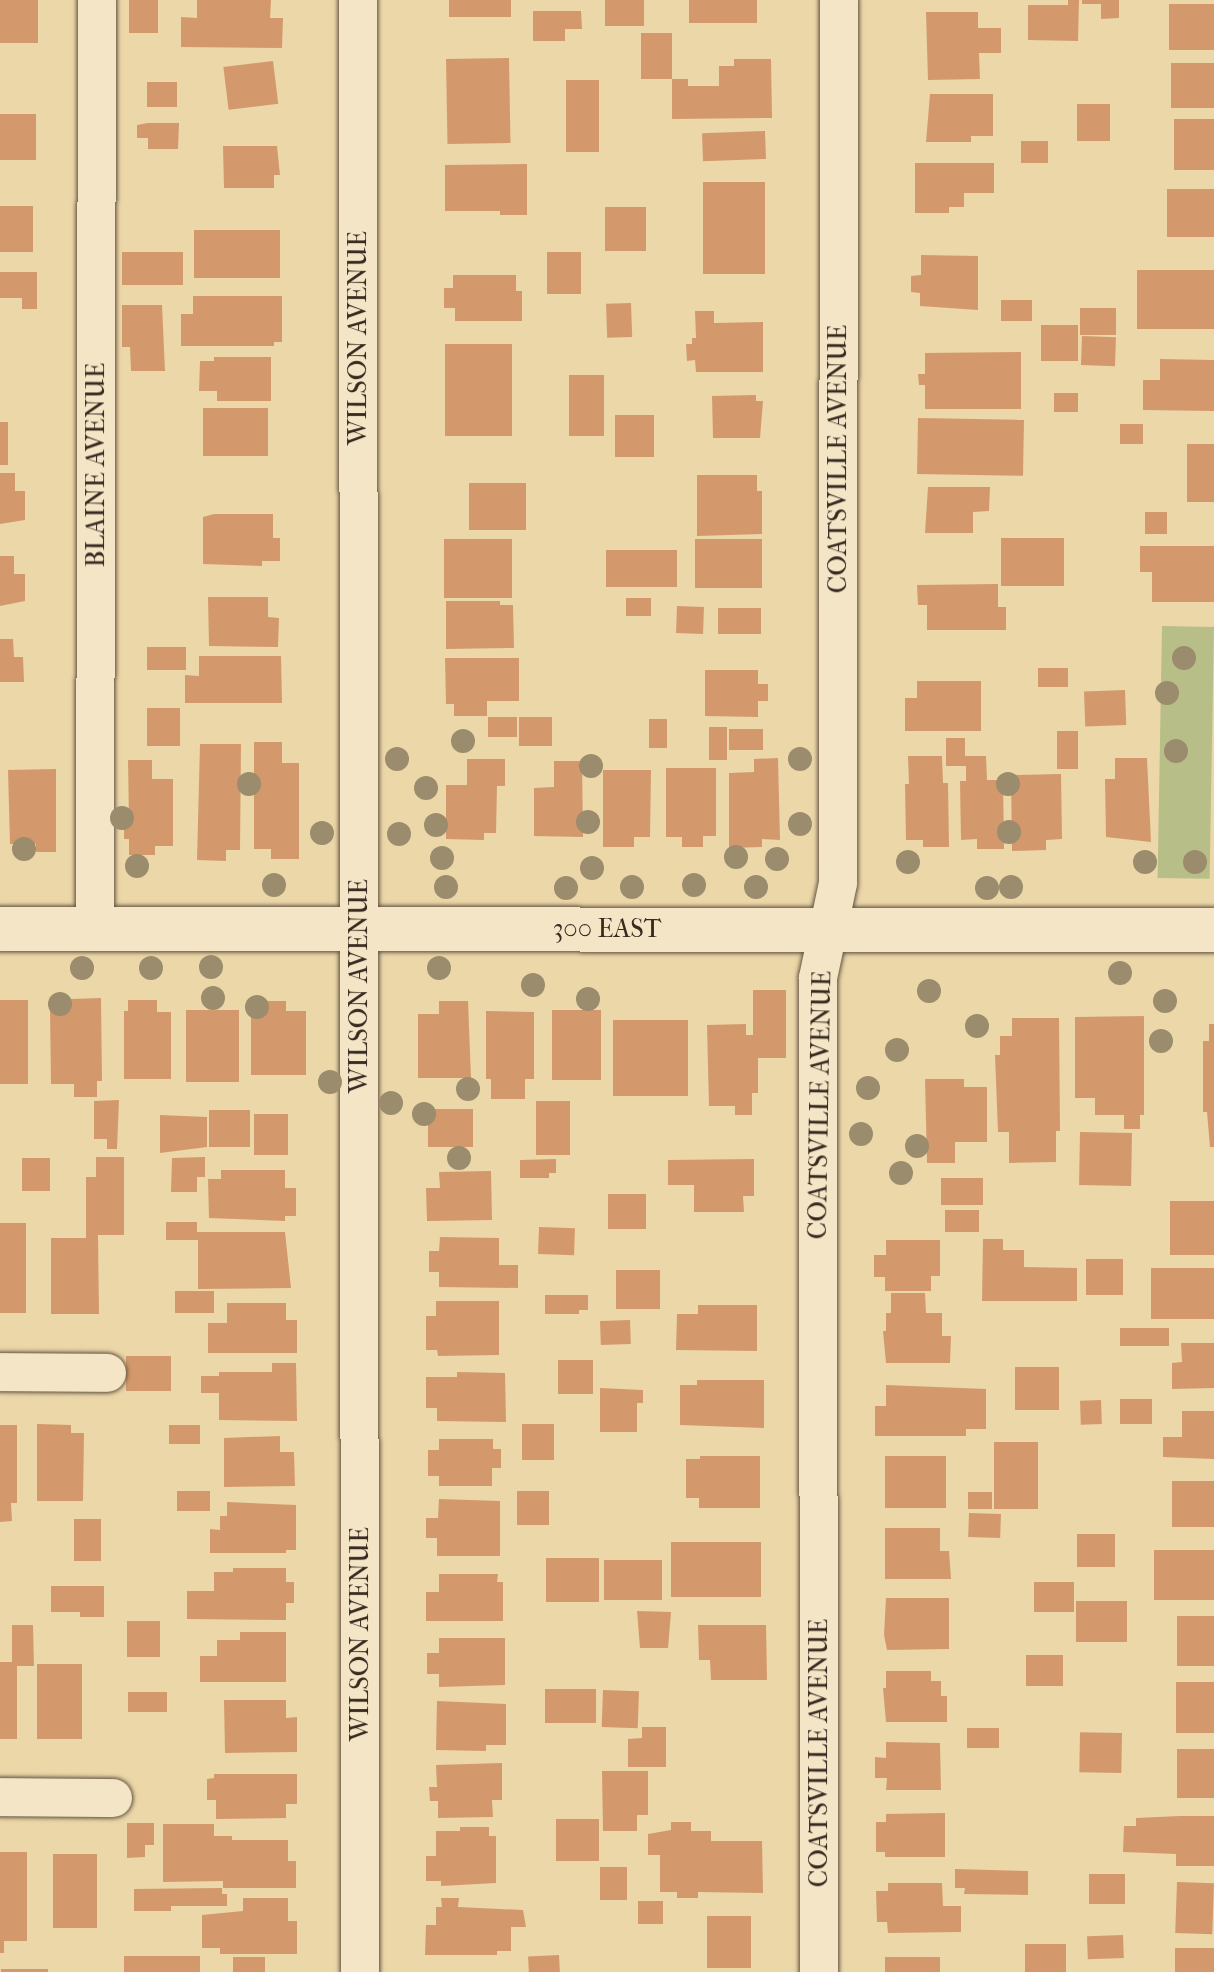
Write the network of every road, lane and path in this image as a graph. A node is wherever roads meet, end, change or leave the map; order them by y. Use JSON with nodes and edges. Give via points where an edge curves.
{"nodes":[{"id":1,"x":97,"y":0,"type":"edge"},
{"id":2,"x":358,"y":0,"type":"edge"},
{"id":3,"x":839,"y":0,"type":"edge"},
{"id":4,"x":826,"y":928,"type":"junction"},
{"id":5,"x":0,"y":929,"type":"edge"},
{"id":6,"x":95,"y":929,"type":"junction"},
{"id":7,"x":359,"y":930,"type":"junction"},
{"id":8,"x":1214,"y":930,"type":"edge"},
{"id":9,"x":0,"y":1372,"type":"edge"},
{"id":10,"x":107,"y":1373,"type":"dead end"},
{"id":11,"x":0,"y":1797,"type":"edge"},
{"id":12,"x":113,"y":1798,"type":"dead end"},
{"id":13,"x":360,"y":1972,"type":"edge"},
{"id":14,"x":819,"y":1972,"type":"edge"}],
"edges":[{"from":1,"to":6,"type":"street","name":"BLAINE AVENUE"},
{"from":2,"to":7,"type":"street","name":"WILSON AVENUE"},
{"from":3,"to":4,"type":"street","name":"COATSVILLE AVENUE","via":[[838,883]]},
{"from":4,"to":7,"type":"street","name":"300 EAST"},
{"from":4,"to":8,"type":"street","name":"300 EAST"},
{"from":4,"to":14,"type":"street","name":"COATSVILLE AVENUE","via":[[818,978]]},
{"from":5,"to":6,"type":"street","name":"300 EAST"},
{"from":6,"to":7,"type":"street","name":"300 EAST"},
{"from":7,"to":13,"type":"street","name":"WILSON AVENUE"},
{"from":9,"to":10,"type":"street"},
{"from":11,"to":12,"type":"street"}]}
